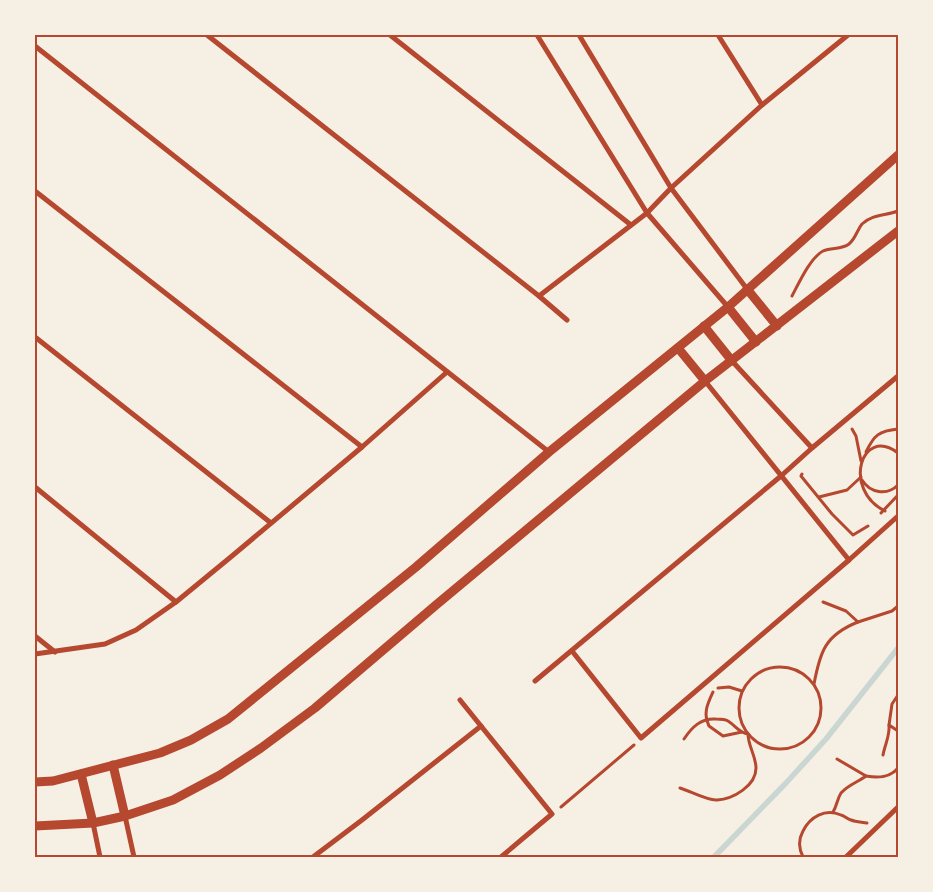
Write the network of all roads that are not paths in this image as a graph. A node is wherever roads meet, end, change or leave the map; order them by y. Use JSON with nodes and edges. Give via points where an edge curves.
{"nodes":[{"id":1,"x":207,"y":35,"type":"edge"},
{"id":2,"x":390,"y":35,"type":"edge"},
{"id":3,"x":537,"y":35,"type":"edge"},
{"id":4,"x":579,"y":35,"type":"edge"},
{"id":5,"x":718,"y":35,"type":"edge"},
{"id":6,"x":848,"y":35,"type":"edge"},
{"id":7,"x":35,"y":46,"type":"edge"},
{"id":8,"x":762,"y":105,"type":"junction"},
{"id":9,"x":898,"y":155,"type":"edge"},
{"id":10,"x":671,"y":188,"type":"junction"},
{"id":11,"x":35,"y":191,"type":"edge"},
{"id":12,"x":647,"y":213,"type":"junction"},
{"id":13,"x":631,"y":225,"type":"junction"},
{"id":14,"x":898,"y":231,"type":"edge"},
{"id":15,"x":747,"y":289,"type":"junction"},
{"id":16,"x":539,"y":296,"type":"junction"},
{"id":17,"x":728,"y":307,"type":"junction"},
{"id":18,"x":567,"y":320,"type":"dead end"},
{"id":19,"x":704,"y":326,"type":"junction"},
{"id":20,"x":777,"y":326,"type":"junction"},
{"id":21,"x":35,"y":337,"type":"edge"},
{"id":22,"x":756,"y":342,"type":"junction"},
{"id":23,"x":678,"y":348,"type":"junction"},
{"id":24,"x":732,"y":361,"type":"junction"},
{"id":25,"x":447,"y":372,"type":"junction"},
{"id":26,"x":898,"y":376,"type":"edge"},
{"id":27,"x":705,"y":381,"type":"junction"},
{"id":28,"x":362,"y":447,"type":"junction"},
{"id":29,"x":812,"y":448,"type":"junction"},
{"id":30,"x":549,"y":452,"type":"junction"},
{"id":31,"x":781,"y":476,"type":"junction"},
{"id":32,"x":35,"y":487,"type":"edge"},
{"id":33,"x":898,"y":516,"type":"edge"},
{"id":34,"x":271,"y":523,"type":"junction"},
{"id":35,"x":849,"y":560,"type":"junction"},
{"id":36,"x":176,"y":602,"type":"junction"},
{"id":37,"x":35,"y":636,"type":"edge"},
{"id":38,"x":572,"y":651,"type":"junction"},
{"id":39,"x":55,"y":652,"type":"junction"},
{"id":40,"x":35,"y":654,"type":"edge"},
{"id":41,"x":535,"y":681,"type":"dead end"},
{"id":42,"x":460,"y":700,"type":"dead end"},
{"id":43,"x":481,"y":726,"type":"junction"},
{"id":44,"x":113,"y":765,"type":"junction"},
{"id":45,"x":81,"y":774,"type":"junction"},
{"id":46,"x":35,"y":782,"type":"edge"},
{"id":47,"x":898,"y":807,"type":"edge"},
{"id":48,"x":124,"y":816,"type":"junction"},
{"id":49,"x":93,"y":823,"type":"junction"},
{"id":50,"x":35,"y":826,"type":"edge"},
{"id":51,"x":100,"y":857,"type":"edge"},
{"id":52,"x":134,"y":857,"type":"edge"},
{"id":53,"x":313,"y":857,"type":"edge"},
{"id":54,"x":501,"y":857,"type":"edge"},
{"id":55,"x":846,"y":857,"type":"edge"}],
"edges":[{"from":1,"to":16,"type":"street"},
{"from":2,"to":13,"type":"street"},
{"from":3,"to":12,"type":"street"},
{"from":4,"to":10,"type":"street"},
{"from":5,"to":8,"type":"street"},
{"from":6,"to":8,"type":"street"},
{"from":7,"to":25,"type":"street"},
{"from":8,"to":10,"type":"street"},
{"from":9,"to":15,"type":"street"},
{"from":10,"to":12,"type":"street"},
{"from":10,"to":15,"type":"street"},
{"from":11,"to":28,"type":"street"},
{"from":12,"to":13,"type":"street"},
{"from":12,"to":17,"type":"street"},
{"from":13,"to":16,"type":"street"},
{"from":14,"to":20,"type":"street"},
{"from":15,"to":17,"type":"street"},
{"from":15,"to":20,"type":"street"},
{"from":16,"to":18,"type":"street"},
{"from":17,"to":19,"type":"street"},
{"from":17,"to":22,"type":"street"},
{"from":19,"to":23,"type":"street"},
{"from":19,"to":24,"type":"street"},
{"from":20,"to":22,"type":"street"},
{"from":21,"to":34,"type":"street"},
{"from":22,"to":24,"type":"street"},
{"from":23,"to":27,"type":"street"},
{"from":23,"to":30,"type":"street"},
{"from":24,"to":27,"type":"street"},
{"from":24,"to":29,"type":"street"},
{"from":25,"to":28,"type":"street"},
{"from":25,"to":30,"type":"street"},
{"from":26,"to":29,"type":"street"},
{"from":27,"to":31,"type":"street"},
{"from":27,"to":48,"type":"street","via":[[315,708],[220,775],[173,800]]},
{"from":28,"to":34,"type":"street"},
{"from":29,"to":31,"type":"street"},
{"from":30,"to":44,"type":"street","via":[[409,573],[228,719],[160,753]]},
{"from":31,"to":35,"type":"street"},
{"from":31,"to":38,"type":"street"},
{"from":32,"to":36,"type":"street"},
{"from":33,"to":35,"type":"street"},
{"from":34,"to":36,"type":"street"},
{"from":35,"to":38,"type":"street","via":[[641,738]]},
{"from":36,"to":39,"type":"street","via":[[136,630],[105,644]]},
{"from":37,"to":39,"type":"street"},
{"from":38,"to":41,"type":"street"},
{"from":39,"to":40,"type":"street"},
{"from":42,"to":43,"type":"street"},
{"from":43,"to":53,"type":"street"},
{"from":43,"to":54,"type":"street","via":[[552,814]]},
{"from":44,"to":45,"type":"street"},
{"from":44,"to":48,"type":"street"},
{"from":45,"to":46,"type":"street"},
{"from":45,"to":49,"type":"street"},
{"from":47,"to":55,"type":"street"},
{"from":48,"to":49,"type":"street"},
{"from":48,"to":52,"type":"street"},
{"from":49,"to":50,"type":"street"},
{"from":49,"to":51,"type":"street"}]}
